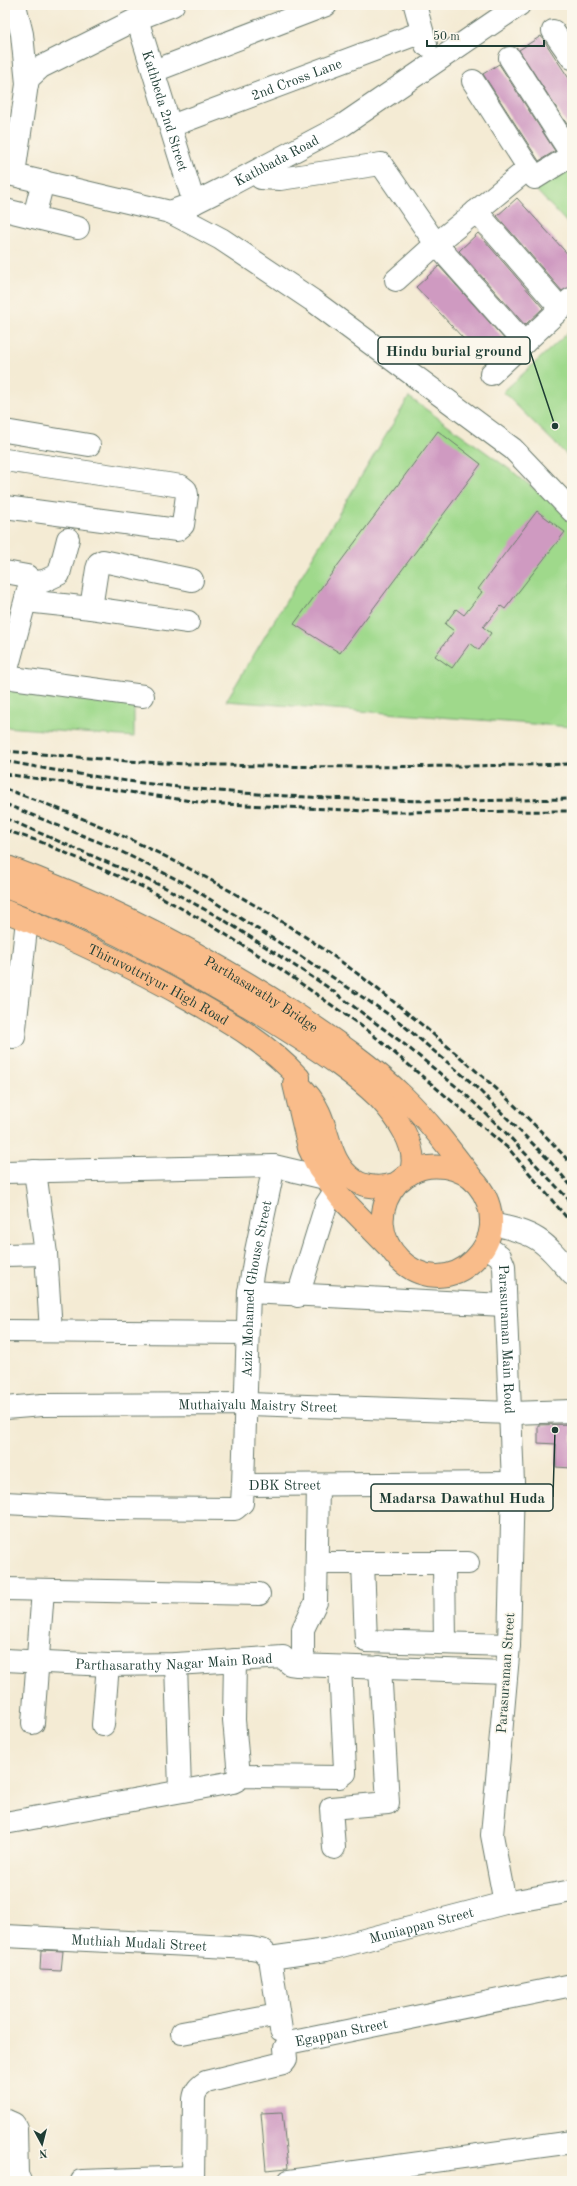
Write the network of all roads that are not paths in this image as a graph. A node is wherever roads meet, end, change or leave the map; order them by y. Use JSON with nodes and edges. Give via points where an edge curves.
{"nodes":[{"id":1,"x":15,"y":5,"type":"edge"},
{"id":2,"x":173,"y":5,"type":"edge"},
{"id":3,"x":326,"y":5,"type":"edge"},
{"id":4,"x":415,"y":5,"type":"edge"},
{"id":5,"x":519,"y":5,"type":"edge"},
{"id":6,"x":137,"y":19,"type":"junction"},
{"id":7,"x":553,"y":31,"type":"dead end"},
{"id":8,"x":422,"y":32,"type":"junction"},
{"id":9,"x":510,"y":58,"type":"dead end"},
{"id":10,"x":572,"y":58,"type":"edge"},
{"id":11,"x":431,"y":63,"type":"junction"},
{"id":12,"x":154,"y":71,"type":"junction"},
{"id":13,"x":473,"y":81,"type":"dead end"},
{"id":14,"x":27,"y":84,"type":"junction"},
{"id":15,"x":171,"y":126,"type":"junction"},
{"id":16,"x":572,"y":155,"type":"edge"},
{"id":17,"x":256,"y":172,"type":"junction"},
{"id":18,"x":10,"y":173,"type":"edge"},
{"id":19,"x":532,"y":173,"type":"junction"},
{"id":20,"x":43,"y":182,"type":"junction"},
{"id":21,"x":194,"y":204,"type":"junction"},
{"id":22,"x":5,"y":210,"type":"edge"},
{"id":23,"x":476,"y":211,"type":"junction"},
{"id":24,"x":170,"y":212,"type":"junction"},
{"id":25,"x":34,"y":217,"type":"junction"},
{"id":26,"x":78,"y":228,"type":"dead end"},
{"id":27,"x":436,"y":244,"type":"junction"},
{"id":28,"x":396,"y":280,"type":"dead end"},
{"id":29,"x":566,"y":303,"type":"edge"},
{"id":30,"x":524,"y":343,"type":"junction"},
{"id":31,"x":491,"y":374,"type":"dead end"},
{"id":32,"x":5,"y":431,"type":"edge"},
{"id":33,"x":89,"y":445,"type":"dead end"},
{"id":34,"x":5,"y":460,"type":"edge"},
{"id":35,"x":5,"y":507,"type":"edge"},
{"id":36,"x":572,"y":511,"type":"edge"},
{"id":37,"x":68,"y":538,"type":"dead end"},
{"id":38,"x":5,"y":572,"type":"edge"},
{"id":39,"x":192,"y":580,"type":"dead end"},
{"id":40,"x":27,"y":587,"type":"junction"},
{"id":41,"x":91,"y":608,"type":"junction"},
{"id":42,"x":13,"y":622,"type":"edge"},
{"id":43,"x":188,"y":622,"type":"dead end"},
{"id":44,"x":143,"y":696,"type":"dead end"},
{"id":45,"x":5,"y":866,"type":"edge"},
{"id":46,"x":5,"y":887,"type":"edge"},
{"id":47,"x":5,"y":911,"type":"edge"},
{"id":48,"x":27,"y":920,"type":"junction"},
{"id":49,"x":307,"y":1032,"type":"junction"},
{"id":50,"x":5,"y":1036,"type":"edge"},
{"id":51,"x":299,"y":1078,"type":"junction"},
{"id":52,"x":274,"y":1166,"type":"junction"},
{"id":53,"x":35,"y":1171,"type":"junction"},
{"id":54,"x":5,"y":1172,"type":"edge"},
{"id":55,"x":404,"y":1178,"type":"junction"},
{"id":56,"x":475,"y":1182,"type":"junction"},
{"id":57,"x":330,"y":1184,"type":"junction"},
{"id":58,"x":491,"y":1224,"type":"junction"},
{"id":59,"x":484,"y":1246,"type":"junction"},
{"id":60,"x":390,"y":1248,"type":"junction"},
{"id":61,"x":46,"y":1254,"type":"junction"},
{"id":62,"x":5,"y":1255,"type":"edge"},
{"id":63,"x":572,"y":1274,"type":"edge"},
{"id":64,"x":249,"y":1292,"type":"junction"},
{"id":65,"x":298,"y":1296,"type":"junction"},
{"id":66,"x":504,"y":1305,"type":"junction"},
{"id":67,"x":52,"y":1331,"type":"junction"},
{"id":68,"x":5,"y":1332,"type":"edge"},
{"id":69,"x":247,"y":1333,"type":"junction"},
{"id":70,"x":246,"y":1404,"type":"junction"},
{"id":71,"x":5,"y":1408,"type":"edge"},
{"id":72,"x":572,"y":1411,"type":"edge"},
{"id":73,"x":511,"y":1413,"type":"junction"},
{"id":74,"x":512,"y":1442,"type":"joint"},
{"id":75,"x":513,"y":1483,"type":"junction"},
{"id":76,"x":243,"y":1485,"type":"junction"},
{"id":77,"x":318,"y":1485,"type":"junction"},
{"id":78,"x":5,"y":1503,"type":"edge"},
{"id":79,"x":468,"y":1562,"type":"dead end"},
{"id":80,"x":317,"y":1563,"type":"junction"},
{"id":81,"x":363,"y":1563,"type":"junction"},
{"id":82,"x":444,"y":1563,"type":"junction"},
{"id":83,"x":5,"y":1589,"type":"edge"},
{"id":84,"x":43,"y":1590,"type":"junction"},
{"id":85,"x":259,"y":1594,"type":"dead end"},
{"id":86,"x":445,"y":1642,"type":"junction"},
{"id":87,"x":509,"y":1645,"type":"junction"},
{"id":88,"x":5,"y":1660,"type":"edge"},
{"id":89,"x":235,"y":1660,"type":"junction"},
{"id":90,"x":37,"y":1662,"type":"junction"},
{"id":91,"x":176,"y":1664,"type":"junction"},
{"id":92,"x":108,"y":1665,"type":"junction"},
{"id":93,"x":303,"y":1665,"type":"junction"},
{"id":94,"x":340,"y":1667,"type":"junction"},
{"id":95,"x":380,"y":1667,"type":"junction"},
{"id":96,"x":506,"y":1672,"type":"junction"},
{"id":97,"x":33,"y":1722,"type":"dead end"},
{"id":98,"x":104,"y":1725,"type":"dead end"},
{"id":99,"x":239,"y":1776,"type":"junction"},
{"id":100,"x":180,"y":1790,"type":"junction"},
{"id":101,"x":5,"y":1823,"type":"edge"},
{"id":102,"x":334,"y":1848,"type":"dead end"},
{"id":103,"x":572,"y":1890,"type":"edge"},
{"id":104,"x":505,"y":1903,"type":"junction"},
{"id":105,"x":5,"y":1936,"type":"edge"},
{"id":106,"x":270,"y":1958,"type":"junction"},
{"id":107,"x":572,"y":1985,"type":"edge"},
{"id":108,"x":278,"y":2015,"type":"junction"},
{"id":109,"x":182,"y":2033,"type":"dead end"},
{"id":110,"x":285,"y":2048,"type":"junction"},
{"id":111,"x":5,"y":2120,"type":"edge"},
{"id":112,"x":572,"y":2142,"type":"edge"},
{"id":113,"x":193,"y":2179,"type":"edge"},
{"id":114,"x":20,"y":2181,"type":"edge"},
{"id":115,"x":82,"y":2181,"type":"edge"},
{"id":116,"x":289,"y":2181,"type":"edge"}],
"edges":[{"from":1,"to":14,"type":"street","via":[[22,34]]},
{"from":2,"to":6,"type":"street"},
{"from":3,"to":12,"type":"street"},
{"from":4,"to":8,"type":"street"},
{"from":5,"to":11,"type":"street","name":"Kathbada Road"},
{"from":6,"to":12,"type":"street","name":"Kathbeda 2nd Street"},
{"from":6,"to":14,"type":"street","via":[[41,67],[29,78]]},
{"from":7,"to":10,"type":"street"},
{"from":8,"to":11,"type":"street"},
{"from":8,"to":15,"type":"street","name":"2nd Cross Lane"},
{"from":9,"to":16,"type":"street"},
{"from":11,"to":17,"type":"street","name":"Kathbada Road","via":[[344,124]]},
{"from":12,"to":15,"type":"street","name":"Kathbeda 2nd Street"},
{"from":13,"to":19,"type":"street"},
{"from":14,"to":18,"type":"street"},
{"from":15,"to":21,"type":"street","name":"Kathbeda 2nd Street"},
{"from":16,"to":19,"type":"street"},
{"from":17,"to":21,"type":"street","name":"Kathbada Road"},
{"from":17,"to":27,"type":"street","via":[[261,178],[280,179],[380,164]]},
{"from":18,"to":20,"type":"street"},
{"from":19,"to":23,"type":"street"},
{"from":20,"to":24,"type":"street"},
{"from":20,"to":25,"type":"street"},
{"from":21,"to":24,"type":"street","name":"Kathbada Road"},
{"from":22,"to":25,"type":"street"},
{"from":23,"to":27,"type":"street"},
{"from":23,"to":29,"type":"street"},
{"from":24,"to":36,"type":"street","via":[[221,239],[312,300],[513,449]]},
{"from":25,"to":26,"type":"street"},
{"from":27,"to":28,"type":"street"},
{"from":27,"to":30,"type":"street"},
{"from":29,"to":30,"type":"street"},
{"from":30,"to":31,"type":"street"},
{"from":32,"to":33,"type":"street"},
{"from":34,"to":35,"type":"street","via":[[181,486],[187,495],[183,525],[177,530]]},
{"from":37,"to":40,"type":"street","via":[[59,574]]},
{"from":38,"to":40,"type":"street"},
{"from":39,"to":41,"type":"street","via":[[99,563]]},
{"from":40,"to":41,"type":"street"},
{"from":40,"to":42,"type":"street"},
{"from":41,"to":43,"type":"street"},
{"from":42,"to":44,"type":"street","via":[[5,677]]},
{"from":45,"to":49,"type":"main road","name":"Parthasarathy Bridge","via":[[139,924],[247,983]]},
{"from":46,"to":49,"type":"main road","name":"Parthasarathy Bridge","via":[[126,939],[229,995]]},
{"from":47,"to":48,"type":"main road","name":"Thiruvottriyur High Road"},
{"from":48,"to":50,"type":"street","via":[[14,1037]]},
{"from":48,"to":51,"type":"main road","name":"Thiruvottriyur High Road","via":[[147,976],[236,1026],[270,1051]]},
{"from":49,"to":55,"type":"main road","name":"Parthasarathy Bridge","via":[[364,1084],[390,1110],[398,1122],[412,1150],[413,1160]]},
{"from":49,"to":56,"type":"main road","name":"Parthasarathy Bridge","via":[[356,1056],[402,1096],[436,1132]]},
{"from":51,"to":55,"type":"main road","name":"Thiruvottriyur High Road","via":[[297,1083],[318,1110],[330,1148],[343,1171],[357,1182],[366,1185],[383,1186]]},
{"from":51,"to":57,"type":"main road","via":[[294,1084],[307,1142],[313,1159]]},
{"from":52,"to":53,"type":"street"},
{"from":52,"to":57,"type":"street"},
{"from":52,"to":64,"type":"street","name":"Aziz Mohamed Ghouse Street"},
{"from":53,"to":54,"type":"street"},
{"from":53,"to":61,"type":"street"},
{"from":55,"to":56,"type":"main road","via":[[422,1168],[443,1167],[463,1174]]},
{"from":55,"to":60,"type":"main road","via":[[386,1200],[382,1214],[384,1235]]},
{"from":56,"to":58,"type":"main road","via":[[487,1200]]},
{"from":57,"to":60,"type":"main road"},
{"from":57,"to":65,"type":"street"},
{"from":58,"to":59,"type":"main road"},
{"from":58,"to":63,"type":"street","via":[[532,1235],[552,1251]]},
{"from":59,"to":60,"type":"main road","via":[[481,1253],[465,1267],[452,1273],[438,1275],[410,1268],[398,1260]]},
{"from":59,"to":66,"type":"street","name":"Parasuraman Main Road","via":[[502,1260]]},
{"from":61,"to":62,"type":"street"},
{"from":61,"to":67,"type":"street"},
{"from":64,"to":65,"type":"street"},
{"from":64,"to":69,"type":"street","name":"Aziz Mohamed Ghouse Street"},
{"from":65,"to":66,"type":"street"},
{"from":66,"to":73,"type":"street","name":"Parasuraman Main Road"},
{"from":67,"to":68,"type":"street"},
{"from":67,"to":69,"type":"street"},
{"from":69,"to":70,"type":"street","name":"Aziz Mohamed Ghouse Street"},
{"from":70,"to":71,"type":"street","name":"Muthaiyalu Maistry Street"},
{"from":70,"to":73,"type":"street","name":"Muthaiyalu Maistry Street"},
{"from":70,"to":76,"type":"street","name":"Aziz Mohamed Ghouse Street"},
{"from":72,"to":73,"type":"street","name":"Muthaiyalu Maistry Street"},
{"from":73,"to":74,"type":"street","name":"Parasuraman Main Road"},
{"from":74,"to":75,"type":"street","name":"Parasuraman Street"},
{"from":75,"to":77,"type":"street","name":"DBK Street"},
{"from":75,"to":87,"type":"street","name":"Parasuraman Street"},
{"from":76,"to":77,"type":"street","name":"DBK Street"},
{"from":76,"to":78,"type":"street","name":"DBK Street","via":[[242,1503],[235,1509],[102,1508]]},
{"from":77,"to":80,"type":"street"},
{"from":79,"to":82,"type":"street"},
{"from":80,"to":81,"type":"street"},
{"from":80,"to":93,"type":"street","via":[[316,1602],[304,1630]]},
{"from":81,"to":82,"type":"street"},
{"from":81,"to":86,"type":"street","via":[[366,1641]]},
{"from":82,"to":86,"type":"street"},
{"from":83,"to":84,"type":"street"},
{"from":84,"to":85,"type":"street"},
{"from":84,"to":90,"type":"street"},
{"from":86,"to":87,"type":"street"},
{"from":87,"to":96,"type":"street","name":"Parasuraman Street"},
{"from":88,"to":90,"type":"street","name":"Parthasarathy Nagar Main Road"},
{"from":89,"to":91,"type":"street","name":"Parthasarathy Nagar Main Road"},
{"from":89,"to":93,"type":"street","name":"Parthasarathy Nagar Main Road","via":[[283,1657],[290,1664]]},
{"from":89,"to":99,"type":"street","via":[[234,1720]]},
{"from":90,"to":92,"type":"street","name":"Parthasarathy Nagar Main Road"},
{"from":90,"to":97,"type":"street"},
{"from":91,"to":92,"type":"street","name":"Parthasarathy Nagar Main Road"},
{"from":91,"to":100,"type":"street"},
{"from":92,"to":98,"type":"street"},
{"from":93,"to":94,"type":"street","name":"Parthasarathy Nagar Main Road"},
{"from":94,"to":95,"type":"street","name":"Parthasarathy Nagar Main Road"},
{"from":94,"to":99,"type":"street","via":[[345,1770],[343,1775]]},
{"from":95,"to":96,"type":"street","name":"Parthasarathy Nagar Main Road"},
{"from":95,"to":102,"type":"street","via":[[388,1803],[331,1808]]},
{"from":96,"to":104,"type":"street","name":"Parasuraman Street","via":[[492,1835]]},
{"from":99,"to":100,"type":"street","via":[[235,1781]]},
{"from":100,"to":101,"type":"street"},
{"from":103,"to":104,"type":"street","name":"Muniappan Street"},
{"from":104,"to":106,"type":"street","name":"Muniappan Street","via":[[326,1950]]},
{"from":105,"to":106,"type":"street","name":"Muthiah Mudali Street","via":[[251,1948],[262,1950]]},
{"from":106,"to":108,"type":"street"},
{"from":107,"to":110,"type":"street","name":"Egappan Street","via":[[288,2043]]},
{"from":108,"to":109,"type":"street"},
{"from":108,"to":110,"type":"street"},
{"from":110,"to":113,"type":"street","name":"Egappan Street","via":[[286,2059],[283,2063],[206,2082],[195,2092]]},
{"from":111,"to":114,"type":"street","via":[[14,2124],[16,2128],[17,2175]]},
{"from":112,"to":116,"type":"street"},
{"from":113,"to":115,"type":"street"}]}
